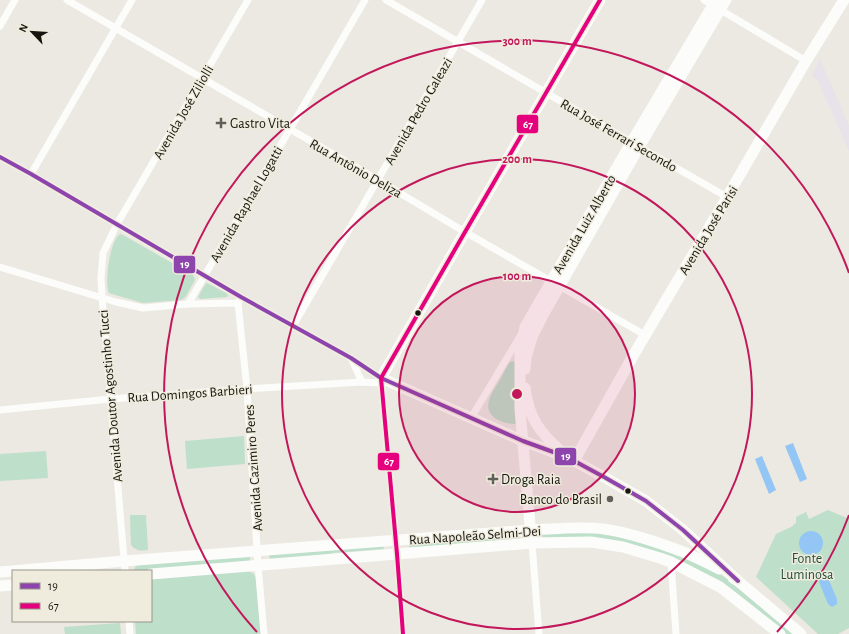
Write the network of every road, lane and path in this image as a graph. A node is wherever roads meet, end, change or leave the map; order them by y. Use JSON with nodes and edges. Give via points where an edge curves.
{"nodes":[{"id":1,"x":15,"y":0,"type":"edge"},
{"id":2,"x":68,"y":0,"type":"edge"},
{"id":3,"x":132,"y":0,"type":"edge"},
{"id":4,"x":248,"y":0,"type":"edge"},
{"id":5,"x":365,"y":0,"type":"edge"},
{"id":6,"x":386,"y":0,"type":"edge"},
{"id":7,"x":482,"y":0,"type":"edge"},
{"id":8,"x":600,"y":0,"type":"edge"},
{"id":9,"x":844,"y":0,"type":"edge"},
{"id":10,"x":716,"y":3,"type":"edge"},
{"id":11,"x":0,"y":26,"type":"edge"},
{"id":12,"x":116,"y":28,"type":"junction"},
{"id":13,"x":458,"y":42,"type":"junction"},
{"id":14,"x":806,"y":61,"type":"junction"},
{"id":15,"x":202,"y":79,"type":"junction"},
{"id":16,"x":546,"y":92,"type":"junction"},
{"id":17,"x":290,"y":129,"type":"junction"},
{"id":18,"x":635,"y":145,"type":"junction"},
{"id":19,"x":0,"y":156,"type":"edge"},
{"id":20,"x":31,"y":174,"type":"junction"},
{"id":21,"x":378,"y":180,"type":"junction"},
{"id":22,"x":727,"y":197,"type":"junction"},
{"id":23,"x":117,"y":224,"type":"junction"},
{"id":24,"x":465,"y":232,"type":"junction"},
{"id":25,"x":0,"y":267,"type":"edge"},
{"id":26,"x":204,"y":276,"type":"junction"},
{"id":27,"x":555,"y":284,"type":"junction"},
{"id":28,"x":102,"y":297,"type":"junction"},
{"id":29,"x":240,"y":300,"type":"junction"},
{"id":30,"x":188,"y":304,"type":"junction"},
{"id":31,"x":293,"y":326,"type":"junction"},
{"id":32,"x":525,"y":328,"type":"junction"},
{"id":33,"x":645,"y":335,"type":"junction"},
{"id":34,"x":351,"y":358,"type":"junction"},
{"id":35,"x":381,"y":380,"type":"junction"},
{"id":36,"x":362,"y":382,"type":"junction"},
{"id":37,"x":247,"y":389,"type":"junction"},
{"id":38,"x":110,"y":399,"type":"junction"},
{"id":39,"x":0,"y":410,"type":"edge"},
{"id":40,"x":471,"y":418,"type":"junction"},
{"id":41,"x":523,"y":441,"type":"junction"},
{"id":42,"x":570,"y":459,"type":"junction"},
{"id":43,"x":531,"y":530,"type":"junction"},
{"id":44,"x":396,"y":540,"type":"junction"},
{"id":45,"x":532,"y":543,"type":"junction"},
{"id":46,"x":258,"y":551,"type":"junction"},
{"id":47,"x":397,"y":554,"type":"junction"},
{"id":48,"x":671,"y":562,"type":"junction"},
{"id":49,"x":258,"y":565,"type":"junction"},
{"id":50,"x":124,"y":566,"type":"edge"},
{"id":51,"x":41,"y":570,"type":"edge"},
{"id":52,"x":12,"y":571,"type":"edge"},
{"id":53,"x":0,"y":572,"type":"edge"},
{"id":54,"x":152,"y":574,"type":"edge"},
{"id":55,"x":738,"y":581,"type":"junction"},
{"id":56,"x":12,"y":585,"type":"edge"},
{"id":57,"x":0,"y":586,"type":"edge"},
{"id":58,"x":129,"y":622,"type":"edge"},
{"id":59,"x":130,"y":634,"type":"edge"},
{"id":60,"x":264,"y":634,"type":"edge"},
{"id":61,"x":403,"y":634,"type":"edge"},
{"id":62,"x":539,"y":634,"type":"edge"},
{"id":63,"x":676,"y":634,"type":"edge"},
{"id":64,"x":780,"y":634,"type":"edge"},
{"id":65,"x":801,"y":634,"type":"edge"}],
"edges":[{"from":1,"to":11,"type":"street"},
{"from":2,"to":12,"type":"street","name":"Rua Antônio Deliza"},
{"from":3,"to":12,"type":"street"},
{"from":4,"to":15,"type":"street","name":"Avenida José Ziliolli"},
{"from":5,"to":17,"type":"street","name":"Avenida Raphael Logatti"},
{"from":6,"to":13,"type":"street","name":"Rua José Ferrari Secondo"},
{"from":7,"to":13,"type":"street","name":"Avenida Pedro Galeazi"},
{"from":8,"to":16,"type":"main road"},
{"from":9,"to":14,"type":"main road","name":"Avenida José Parisi"},
{"from":10,"to":14,"type":"street"},
{"from":10,"to":18,"type":"main road","name":"Avenida Luiz Alberto"},
{"from":12,"to":15,"type":"street","name":"Rua Antônio Deliza"},
{"from":12,"to":20,"type":"street"},
{"from":13,"to":16,"type":"street","name":"Rua José Ferrari Secondo"},
{"from":13,"to":21,"type":"street","name":"Avenida Pedro Galeazi"},
{"from":14,"to":22,"type":"main road","name":"Avenida José Parisi"},
{"from":15,"to":17,"type":"street","name":"Rua Antônio Deliza"},
{"from":15,"to":23,"type":"street","name":"Avenida José Ziliolli"},
{"from":16,"to":18,"type":"street","name":"Rua José Ferrari Secondo"},
{"from":16,"to":24,"type":"main road"},
{"from":17,"to":21,"type":"street","name":"Rua Antônio Deliza"},
{"from":17,"to":26,"type":"street","name":"Avenida Raphael Logatti"},
{"from":18,"to":22,"type":"street","name":"Rua José Ferrari Secondo"},
{"from":18,"to":27,"type":"main road","name":"Avenida Luiz Alberto"},
{"from":19,"to":20,"type":"street"},
{"from":20,"to":23,"type":"street"},
{"from":21,"to":24,"type":"street","name":"Rua Antônio Deliza"},
{"from":21,"to":31,"type":"street","name":"Avenida Pedro Galeazi"},
{"from":22,"to":33,"type":"main road","name":"Avenida José Parisi"},
{"from":23,"to":26,"type":"street"},
{"from":23,"to":28,"type":"street","name":"Avenida Doutor Agostinho Tucci","via":[[103,253]]},
{"from":24,"to":27,"type":"street","name":"Rua Antônio Deliza"},
{"from":24,"to":35,"type":"main road"},
{"from":25,"to":28,"type":"street"},
{"from":26,"to":29,"type":"street"},
{"from":26,"to":30,"type":"street","name":"Avenida Raphael Logatti"},
{"from":27,"to":32,"type":"main road","name":"Avenida Luiz Alberto"},
{"from":27,"to":33,"type":"street","name":"Rua Antônio Deliza"},
{"from":27,"to":42,"type":"main road","name":"Avenida Luiz Alberto","via":[[532,337],[524,378],[532,417],[546,439]]},
{"from":28,"to":30,"type":"street","via":[[143,308]]},
{"from":28,"to":38,"type":"street","name":"Avenida Doutor Agostinho Tucci"},
{"from":29,"to":30,"type":"street"},
{"from":29,"to":31,"type":"street"},
{"from":29,"to":37,"type":"street","name":"Avenida Cazimiro Peres"},
{"from":31,"to":34,"type":"street"},
{"from":32,"to":40,"type":"street"},
{"from":32,"to":41,"type":"main road","name":"Avenida Luiz Alberto","via":[[519,363]]},
{"from":33,"to":42,"type":"main road","name":"Avenida José Parisi"},
{"from":34,"to":35,"type":"street"},
{"from":34,"to":36,"type":"street"},
{"from":35,"to":36,"type":"street","name":"Rua Domingos Barbieri"},
{"from":35,"to":40,"type":"main road"},
{"from":35,"to":44,"type":"street"},
{"from":36,"to":37,"type":"street","name":"Rua Domingos Barbieri"},
{"from":37,"to":38,"type":"street","name":"Rua Domingos Barbieri"},
{"from":37,"to":46,"type":"street","name":"Avenida Cazimiro Peres"},
{"from":38,"to":39,"type":"street","name":"Rua Domingos Barbieri"},
{"from":38,"to":50,"type":"street","name":"Avenida Doutor Agostinho Tucci"},
{"from":40,"to":41,"type":"main road"},
{"from":41,"to":42,"type":"main road"},
{"from":41,"to":43,"type":"main road","name":"Avenida Luiz Alberto"},
{"from":42,"to":55,"type":"main road","via":[[646,501],[683,530]]},
{"from":43,"to":44,"type":"main road","name":"Rua Napoleão Selmi-Dei"},
{"from":43,"to":45,"type":"main road","name":"Avenida Luiz Alberto"},
{"from":43,"to":55,"type":"main road","name":"Rua Napoleão Selmi-Dei","via":[[604,529],[635,536],[708,563]]},
{"from":44,"to":46,"type":"main road","name":"Rua Napoleão Selmi-Dei"},
{"from":44,"to":47,"type":"street"},
{"from":45,"to":47,"type":"main road","name":"Rua Napoleão Selmi-Dei"},
{"from":45,"to":48,"type":"main road","name":"Rua Napoleão Selmi-Dei","via":[[591,542],[624,547]]},
{"from":45,"to":62,"type":"street","name":"Avenida Luiz Alberto"},
{"from":46,"to":49,"type":"street","name":"Avenida Cazimiro Peres"},
{"from":46,"to":50,"type":"main road","name":"Rua Napoleão Selmi-Dei"},
{"from":47,"to":49,"type":"main road","name":"Rua Napoleão Selmi-Dei"},
{"from":47,"to":61,"type":"street"},
{"from":48,"to":63,"type":"street"},
{"from":48,"to":64,"type":"main road","name":"Rua Napoleão Selmi-Dei","via":[[720,587]]},
{"from":49,"to":54,"type":"main road","name":"Rua Napoleão Selmi-Dei"},
{"from":49,"to":60,"type":"street","name":"Avenida Cazimiro Peres"},
{"from":50,"to":51,"type":"main road","name":"Rua Napoleão Selmi-Dei"},
{"from":52,"to":53,"type":"main road","name":"Rua Napoleão Selmi-Dei"},
{"from":55,"to":65,"type":"main road","name":"Rua Napoleão Selmi-Dei"},
{"from":56,"to":57,"type":"main road"},
{"from":58,"to":59,"type":"street"}]}
